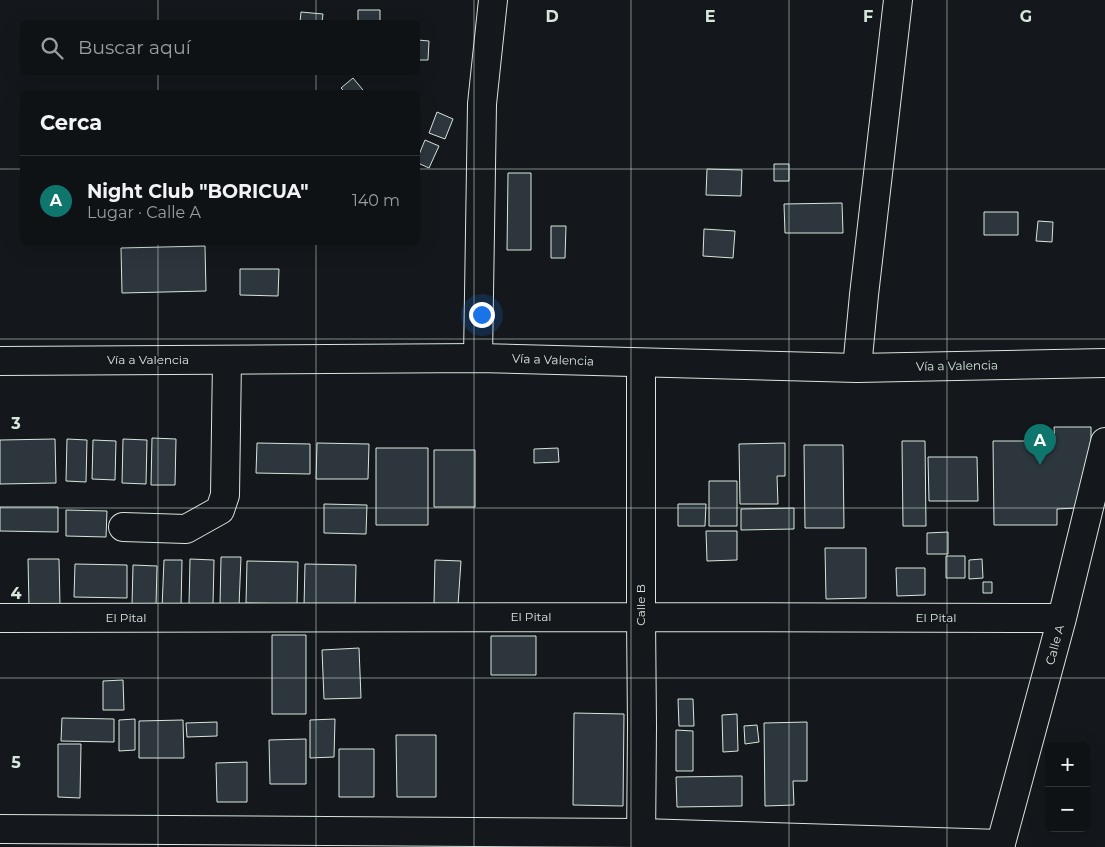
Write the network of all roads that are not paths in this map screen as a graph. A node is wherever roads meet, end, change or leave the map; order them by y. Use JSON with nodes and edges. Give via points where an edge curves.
{"nodes":[{"id":1,"x":493,"y":0,"type":"edge"},
{"id":2,"x":898,"y":0,"type":"edge"},
{"id":3,"x":478,"y":358,"type":"junction"},
{"id":4,"x":226,"y":360,"type":"junction"},
{"id":5,"x":0,"y":361,"type":"edge"},
{"id":6,"x":641,"y":363,"type":"junction"},
{"id":7,"x":1105,"y":363,"type":"edge"},
{"id":8,"x":858,"y":368,"type":"junction"},
{"id":9,"x":1105,"y":442,"type":"edge"},
{"id":10,"x":1100,"y":486,"type":"edge"},
{"id":11,"x":123,"y":527,"type":"dead end"},
{"id":12,"x":641,"y":617,"type":"junction"},
{"id":13,"x":0,"y":618,"type":"edge"},
{"id":14,"x":1062,"y":618,"type":"junction"},
{"id":15,"x":0,"y":829,"type":"edge"},
{"id":16,"x":641,"y":840,"type":"edge"},
{"id":17,"x":1001,"y":845,"type":"edge"}],
"edges":[{"from":1,"to":3,"type":"main road","via":[[482,104]]},
{"from":2,"to":8,"type":"main road"},
{"from":3,"to":4,"type":"main road","name":"Vía a Valencia"},
{"from":3,"to":6,"type":"main road","name":"Vía a Valencia"},
{"from":4,"to":5,"type":"main road","name":"Vía a Valencia"},
{"from":4,"to":11,"type":"main road","via":[[225,495],[220,510],[186,529]]},
{"from":6,"to":8,"type":"main road","name":"Vía a Valencia"},
{"from":6,"to":12,"type":"main road","name":"Calle B"},
{"from":7,"to":8,"type":"main road","name":"Vía a Valencia"},
{"from":9,"to":10,"type":"main road","name":"Calle A"},
{"from":10,"to":14,"type":"main road","name":"Calle A"},
{"from":12,"to":13,"type":"main road","name":"El Pital"},
{"from":12,"to":14,"type":"main road","name":"El Pital"},
{"from":12,"to":16,"type":"main road","name":"Calle B"},
{"from":14,"to":17,"type":"main road","name":"Calle A"},
{"from":15,"to":16,"type":"main road"},
{"from":16,"to":17,"type":"main road"}]}
